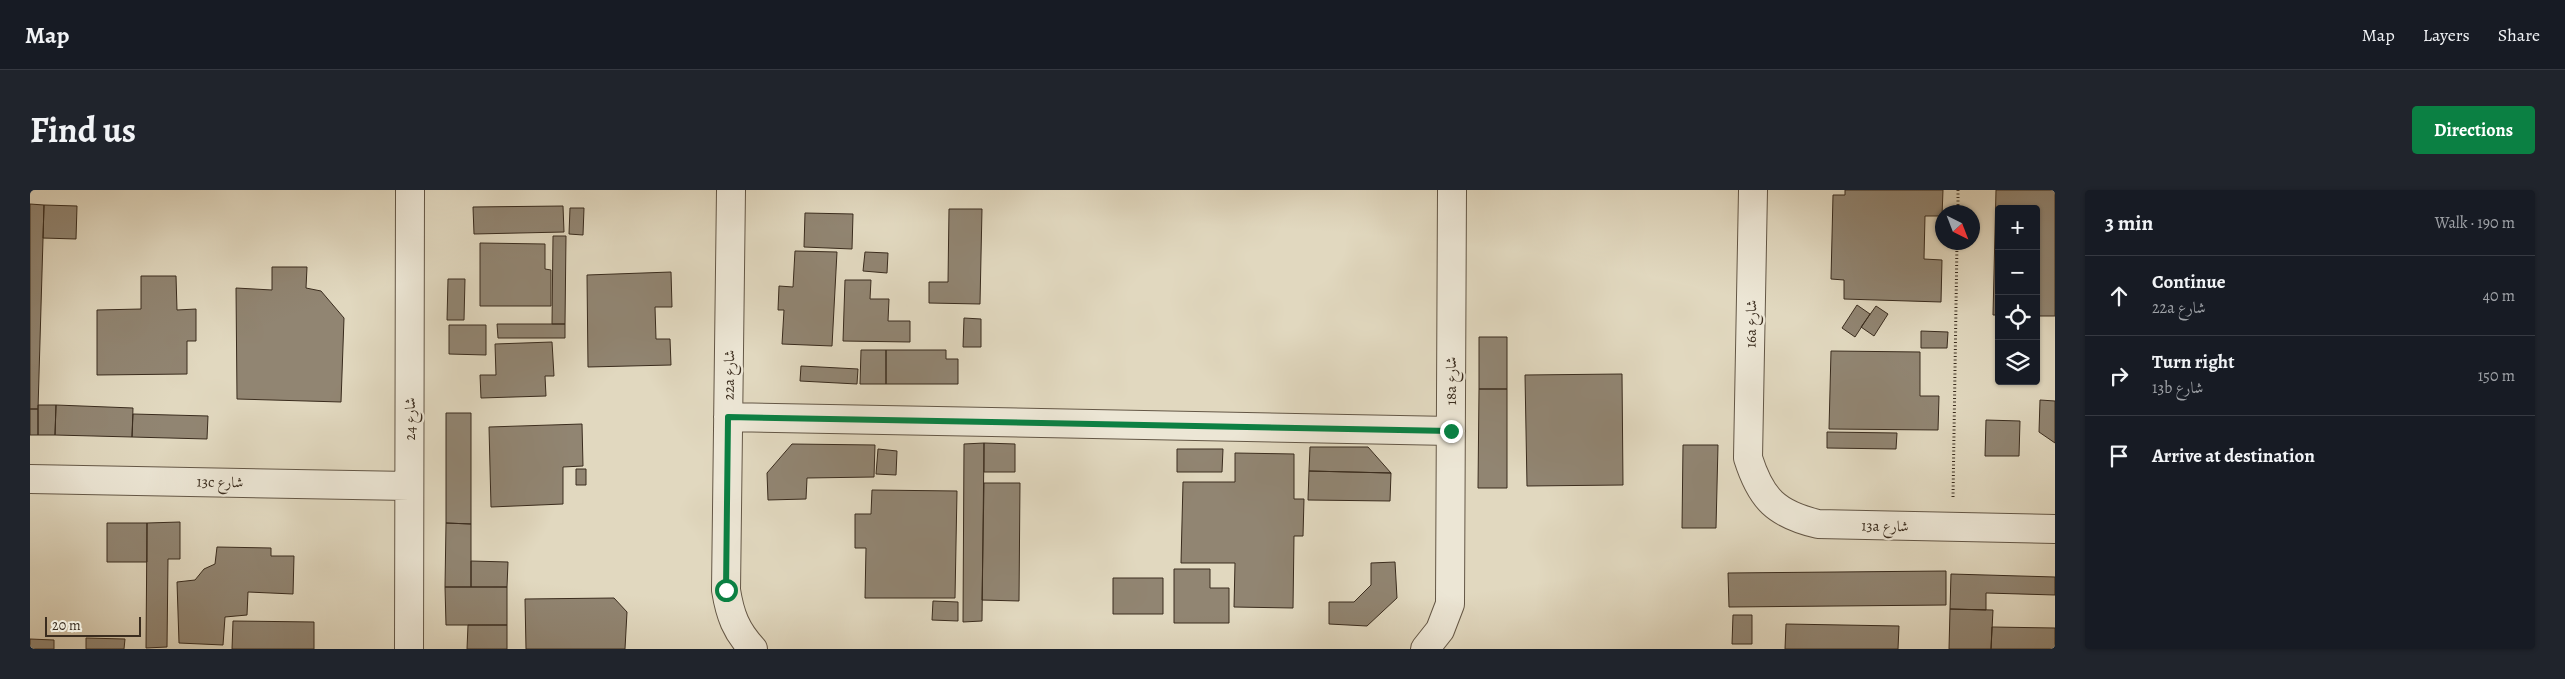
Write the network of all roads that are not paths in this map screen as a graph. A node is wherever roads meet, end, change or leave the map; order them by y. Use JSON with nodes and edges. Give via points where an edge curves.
{"nodes":[{"id":1,"x":410,"y":190,"type":"edge"},
{"id":2,"x":731,"y":190,"type":"edge"},
{"id":3,"x":1452,"y":190,"type":"edge"},
{"id":4,"x":1753,"y":190,"type":"edge"},
{"id":5,"x":728,"y":417,"type":"junction"},
{"id":6,"x":1451,"y":431,"type":"junction"},
{"id":7,"x":1748,"y":458,"type":"joint"},
{"id":8,"x":30,"y":479,"type":"edge"},
{"id":9,"x":409,"y":486,"type":"junction"},
{"id":10,"x":2055,"y":529,"type":"edge"},
{"id":11,"x":409,"y":649,"type":"edge"},
{"id":12,"x":753,"y":649,"type":"edge"},
{"id":13,"x":1425,"y":649,"type":"edge"}],
"edges":[{"from":1,"to":9,"type":"street","name":"شارع 24"},
{"from":2,"to":5,"type":"street","name":"22a شارع"},
{"from":3,"to":6,"type":"street","name":"18a شارع"},
{"from":4,"to":7,"type":"street","name":"16a شارع"},
{"from":5,"to":6,"type":"street"},
{"from":5,"to":12,"type":"street","name":"22a شارع","via":[[726,590],[730,614],[740,635]]},
{"from":6,"to":13,"type":"street","name":"18a شارع","via":[[1450,604],[1440,630]]},
{"from":7,"to":10,"type":"street","name":"13a شارع","via":[[1756,483],[1771,503],[1793,518],[1818,524]]},
{"from":8,"to":9,"type":"street","name":"13c شارع"},
{"from":9,"to":11,"type":"street","name":"شارع 24"}]}
